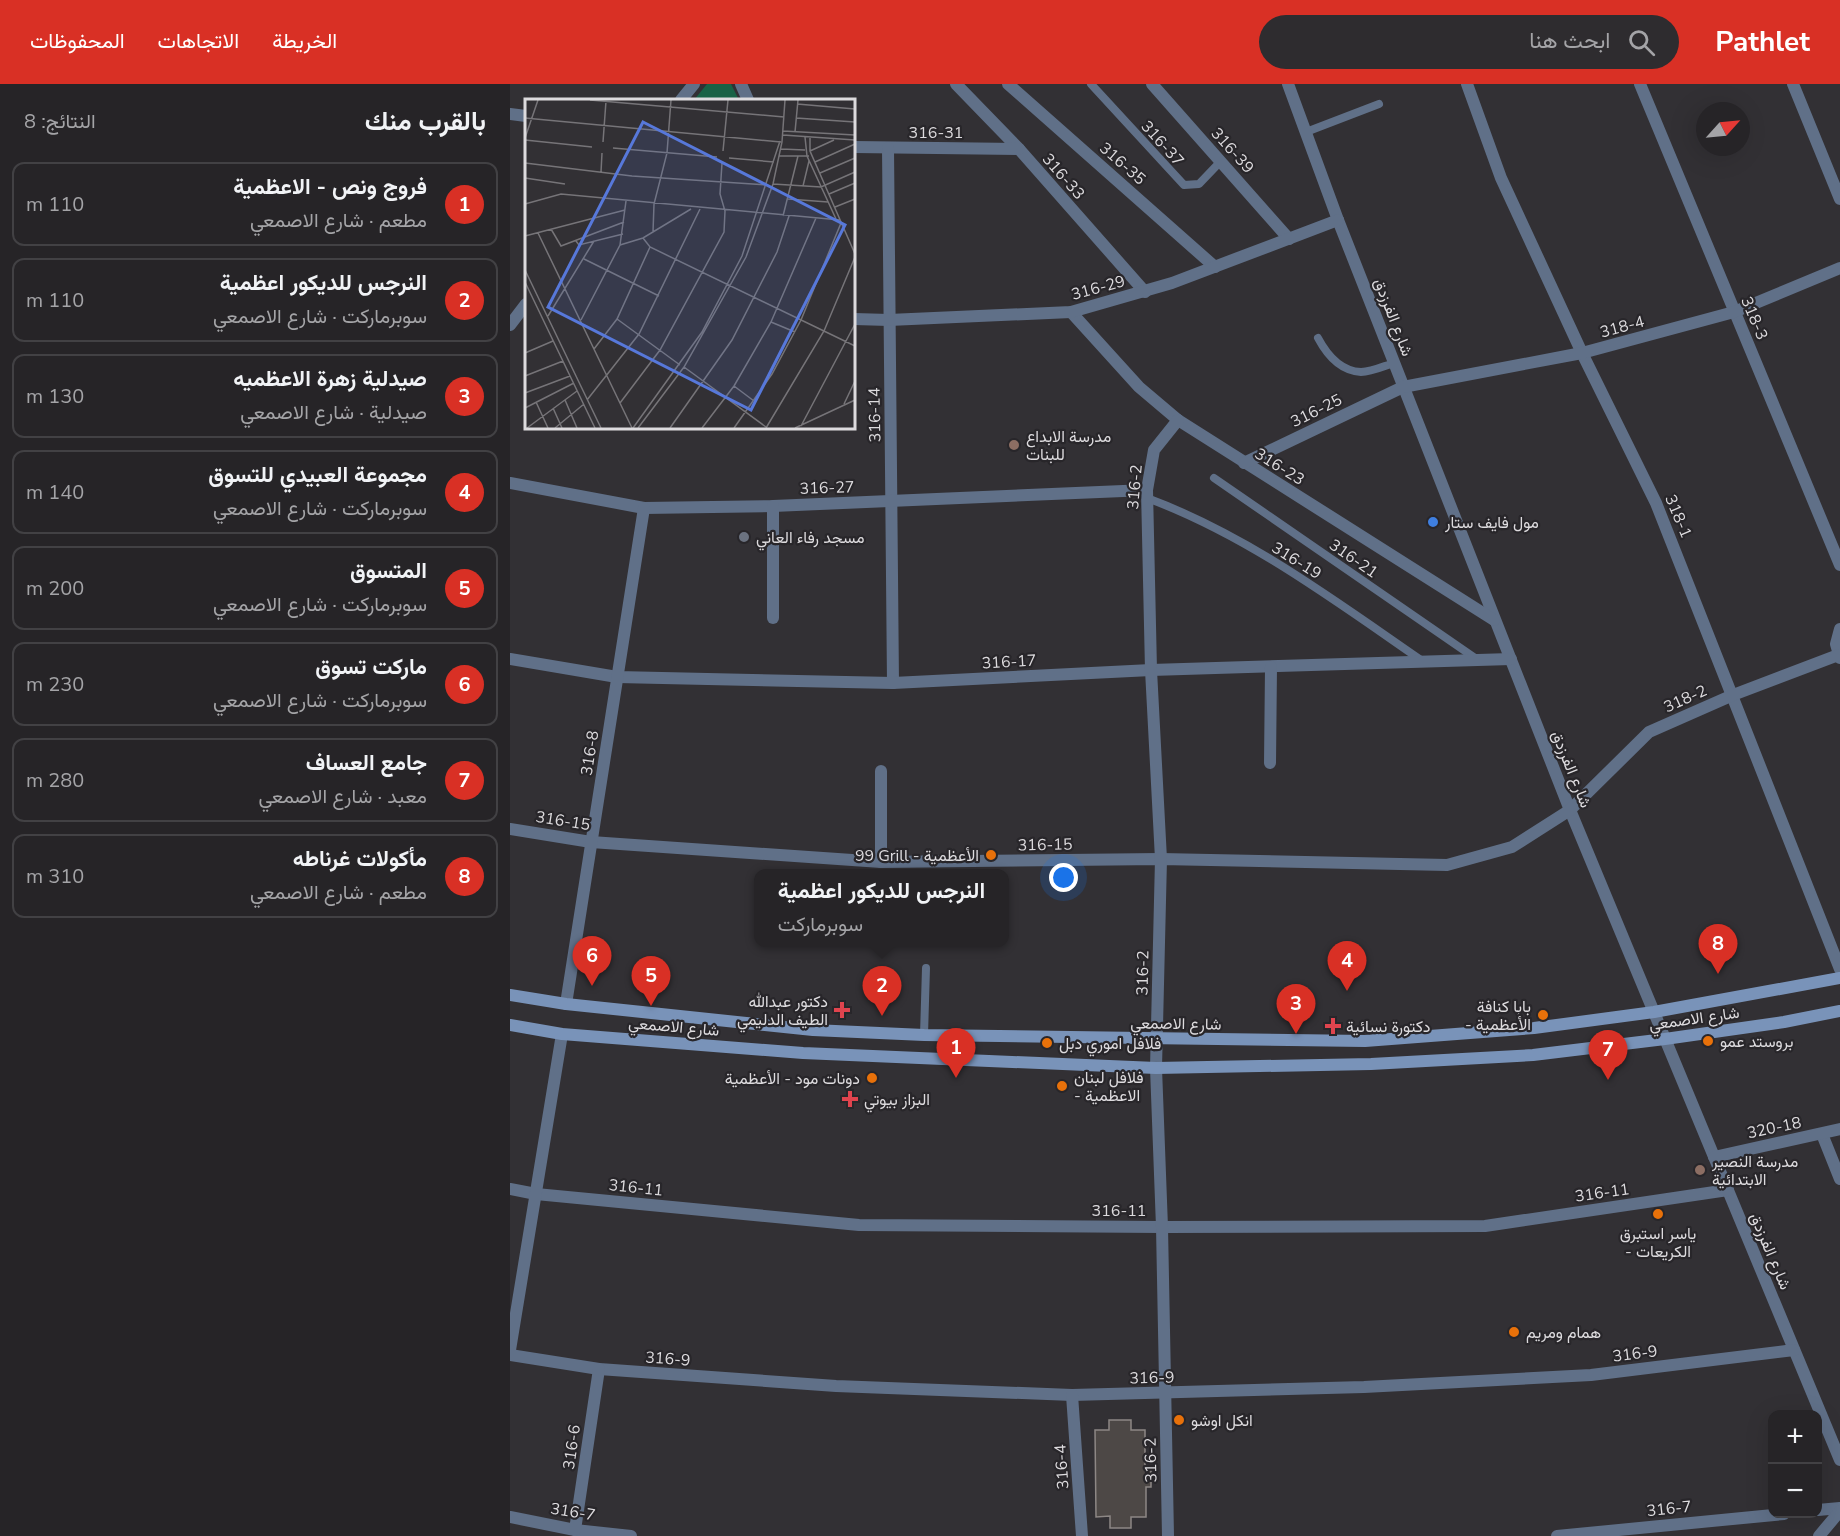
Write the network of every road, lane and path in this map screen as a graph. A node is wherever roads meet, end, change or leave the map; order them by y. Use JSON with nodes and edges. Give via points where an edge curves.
{"nodes":[{"id":1,"x":694,"y":84,"type":"edge"},
{"id":2,"x":741,"y":84,"type":"edge"},
{"id":3,"x":956,"y":84,"type":"edge"},
{"id":4,"x":1008,"y":84,"type":"edge"},
{"id":5,"x":1091,"y":84,"type":"edge"},
{"id":6,"x":1152,"y":84,"type":"edge"},
{"id":7,"x":1288,"y":84,"type":"edge"},
{"id":8,"x":1467,"y":84,"type":"edge"},
{"id":9,"x":1640,"y":84,"type":"edge"},
{"id":10,"x":1793,"y":84,"type":"edge"},
{"id":11,"x":682,"y":99,"type":"edge"},
{"id":12,"x":748,"y":99,"type":"edge"},
{"id":13,"x":1379,"y":104,"type":"dead end"},
{"id":14,"x":510,"y":114,"type":"edge"},
{"id":15,"x":525,"y":116,"type":"edge"},
{"id":16,"x":1306,"y":132,"type":"junction"},
{"id":17,"x":855,"y":147,"type":"edge"},
{"id":18,"x":888,"y":148,"type":"junction"},
{"id":19,"x":1018,"y":149,"type":"junction"},
{"id":20,"x":1221,"y":161,"type":"junction"},
{"id":21,"x":1840,"y":199,"type":"edge"},
{"id":22,"x":1338,"y":220,"type":"junction"},
{"id":23,"x":1289,"y":239,"type":"junction"},
{"id":24,"x":1215,"y":267,"type":"junction"},
{"id":25,"x":1840,"y":268,"type":"edge"},
{"id":26,"x":1145,"y":292,"type":"junction"},
{"id":27,"x":525,"y":307,"type":"edge"},
{"id":28,"x":1071,"y":312,"type":"junction"},
{"id":29,"x":1734,"y":312,"type":"junction"},
{"id":30,"x":855,"y":319,"type":"edge"},
{"id":31,"x":889,"y":320,"type":"junction"},
{"id":32,"x":510,"y":325,"type":"edge"},
{"id":33,"x":1318,"y":338,"type":"dead end"},
{"id":34,"x":1582,"y":353,"type":"junction"},
{"id":35,"x":1394,"y":363,"type":"junction"},
{"id":36,"x":1403,"y":387,"type":"junction"},
{"id":37,"x":1178,"y":420,"type":"junction"},
{"id":38,"x":1244,"y":463,"type":"junction"},
{"id":39,"x":1214,"y":478,"type":"dead end"},
{"id":40,"x":510,"y":483,"type":"edge"},
{"id":41,"x":1147,"y":494,"type":"junction"},
{"id":42,"x":891,"y":501,"type":"junction"},
{"id":43,"x":773,"y":506,"type":"junction"},
{"id":44,"x":644,"y":508,"type":"junction"},
{"id":45,"x":1840,"y":565,"type":"edge"},
{"id":46,"x":773,"y":618,"type":"dead end"},
{"id":47,"x":1494,"y":620,"type":"junction"},
{"id":48,"x":1840,"y":628,"type":"edge"},
{"id":49,"x":1839,"y":656,"type":"edge"},
{"id":50,"x":510,"y":659,"type":"edge"},
{"id":51,"x":1511,"y":659,"type":"junction"},
{"id":52,"x":1479,"y":660,"type":"junction"},
{"id":53,"x":1423,"y":662,"type":"junction"},
{"id":54,"x":1271,"y":667,"type":"junction"},
{"id":55,"x":1151,"y":670,"type":"junction"},
{"id":56,"x":617,"y":677,"type":"junction"},
{"id":57,"x":893,"y":683,"type":"junction"},
{"id":58,"x":1733,"y":695,"type":"junction"},
{"id":59,"x":1270,"y":763,"type":"dead end"},
{"id":60,"x":881,"y":771,"type":"dead end"},
{"id":61,"x":1570,"y":810,"type":"junction"},
{"id":62,"x":510,"y":829,"type":"edge"},
{"id":63,"x":591,"y":842,"type":"junction"},
{"id":64,"x":1161,"y":859,"type":"junction"},
{"id":65,"x":881,"y":862,"type":"junction"},
{"id":66,"x":926,"y":968,"type":"dead end"},
{"id":67,"x":1840,"y":969,"type":"edge"},
{"id":68,"x":1840,"y":978,"type":"edge"},
{"id":69,"x":510,"y":995,"type":"edge"},
{"id":70,"x":566,"y":1004,"type":"junction"},
{"id":71,"x":1840,"y":1011,"type":"edge"},
{"id":72,"x":1654,"y":1012,"type":"junction"},
{"id":73,"x":510,"y":1025,"type":"edge"},
{"id":74,"x":562,"y":1034,"type":"junction"},
{"id":75,"x":924,"y":1035,"type":"junction"},
{"id":76,"x":1157,"y":1039,"type":"junction"},
{"id":77,"x":1665,"y":1039,"type":"junction"},
{"id":78,"x":1156,"y":1068,"type":"junction"},
{"id":79,"x":1840,"y":1129,"type":"edge"},
{"id":80,"x":1822,"y":1134,"type":"junction"},
{"id":81,"x":1714,"y":1157,"type":"junction"},
{"id":82,"x":1840,"y":1179,"type":"edge"},
{"id":83,"x":510,"y":1189,"type":"edge"},
{"id":84,"x":1728,"y":1190,"type":"junction"},
{"id":85,"x":536,"y":1194,"type":"junction"},
{"id":86,"x":1162,"y":1227,"type":"junction"},
{"id":87,"x":510,"y":1350,"type":"edge"},
{"id":88,"x":1794,"y":1350,"type":"junction"},
{"id":89,"x":510,"y":1355,"type":"edge"},
{"id":90,"x":599,"y":1369,"type":"junction"},
{"id":91,"x":1165,"y":1393,"type":"junction"},
{"id":92,"x":1072,"y":1395,"type":"junction"},
{"id":93,"x":1840,"y":1460,"type":"edge"},
{"id":94,"x":1840,"y":1509,"type":"edge"},
{"id":95,"x":1822,"y":1510,"type":"edge"},
{"id":96,"x":1768,"y":1516,"type":"edge"},
{"id":97,"x":510,"y":1517,"type":"edge"},
{"id":98,"x":575,"y":1530,"type":"junction"},
{"id":99,"x":631,"y":1536,"type":"edge"},
{"id":100,"x":1082,"y":1536,"type":"edge"},
{"id":101,"x":1168,"y":1536,"type":"edge"},
{"id":102,"x":1557,"y":1536,"type":"edge"},
{"id":103,"x":1819,"y":1536,"type":"edge"}],
"edges":[{"from":1,"to":11,"type":"street"},
{"from":2,"to":12,"type":"street"},
{"from":3,"to":19,"type":"street","name":"316-33"},
{"from":4,"to":24,"type":"street","name":"316-35"},
{"from":5,"to":20,"type":"lane","name":"316-37","via":[[1184,185],[1199,184]]},
{"from":6,"to":20,"type":"street","name":"316-39"},
{"from":7,"to":16,"type":"street","name":"شارع الفرزدق"},
{"from":8,"to":34,"type":"street","name":"318-1","via":[[1501,178]]},
{"from":9,"to":29,"type":"street","name":"318-3"},
{"from":10,"to":21,"type":"street"},
{"from":13,"to":16,"type":"lane"},
{"from":14,"to":15,"type":"street"},
{"from":16,"to":22,"type":"street","name":"شارع الفرزدق"},
{"from":17,"to":18,"type":"street","name":"316-31"},
{"from":18,"to":19,"type":"street","name":"316-31"},
{"from":18,"to":31,"type":"street","name":"316-14"},
{"from":19,"to":26,"type":"street","name":"316-33"},
{"from":20,"to":23,"type":"street","name":"316-39"},
{"from":22,"to":23,"type":"street","name":"316-29"},
{"from":22,"to":35,"type":"street","name":"شارع الفرزدق"},
{"from":23,"to":24,"type":"street","name":"316-29"},
{"from":24,"to":26,"type":"street","name":"316-29"},
{"from":25,"to":29,"type":"street","name":"318-4"},
{"from":26,"to":28,"type":"street","name":"316-29"},
{"from":27,"to":32,"type":"street"},
{"from":28,"to":31,"type":"street","name":"316-29"},
{"from":28,"to":37,"type":"street","name":"316-23","via":[[1139,387]]},
{"from":29,"to":34,"type":"street","name":"318-4"},
{"from":29,"to":45,"type":"street","name":"318-3"},
{"from":30,"to":31,"type":"street","name":"316-29"},
{"from":31,"to":42,"type":"street","name":"316-14"},
{"from":33,"to":35,"type":"lane","via":[[1334,362],[1361,372]]},
{"from":34,"to":36,"type":"street","name":"318-4"},
{"from":34,"to":58,"type":"street","name":"318-1","via":[[1656,503]]},
{"from":35,"to":36,"type":"street","name":"شارع الفرزدق"},
{"from":36,"to":38,"type":"street","name":"316-25"},
{"from":36,"to":47,"type":"street","name":"شارع الفرزدق"},
{"from":37,"to":38,"type":"street","name":"316-23"},
{"from":37,"to":41,"type":"street","name":"316-2","via":[[1154,450]]},
{"from":38,"to":47,"type":"street","name":"316-23"},
{"from":39,"to":52,"type":"lane","name":"316-21"},
{"from":40,"to":44,"type":"street","name":"316-27"},
{"from":41,"to":42,"type":"street","name":"316-27"},
{"from":41,"to":53,"type":"lane","name":"316-19","via":[[1257,551]]},
{"from":41,"to":55,"type":"street","name":"316-2"},
{"from":42,"to":43,"type":"street","name":"316-27"},
{"from":42,"to":57,"type":"street","name":"316-14"},
{"from":43,"to":44,"type":"street","name":"316-27"},
{"from":43,"to":46,"type":"street"},
{"from":44,"to":56,"type":"street","name":"316-8"},
{"from":47,"to":51,"type":"street","name":"شارع الفرزدق"},
{"from":48,"to":49,"type":"street","via":[[1836,644]]},
{"from":49,"to":58,"type":"street","name":"318-2"},
{"from":50,"to":56,"type":"street","name":"316-17"},
{"from":51,"to":52,"type":"street","name":"316-17"},
{"from":51,"to":61,"type":"street","name":"شارع الفرزدق"},
{"from":52,"to":53,"type":"street","name":"316-17"},
{"from":53,"to":54,"type":"street","name":"316-17"},
{"from":54,"to":55,"type":"street","name":"316-17"},
{"from":54,"to":59,"type":"street"},
{"from":55,"to":57,"type":"street","name":"316-17"},
{"from":55,"to":64,"type":"street","name":"316-2"},
{"from":56,"to":57,"type":"street","name":"316-17"},
{"from":56,"to":63,"type":"street","name":"316-8"},
{"from":58,"to":61,"type":"street","name":"318-2","via":[[1649,732]]},
{"from":58,"to":67,"type":"street","name":"318-1"},
{"from":60,"to":65,"type":"street"},
{"from":61,"to":64,"type":"street","name":"316-15","via":[[1512,847],[1447,865]]},
{"from":61,"to":72,"type":"street","name":"شارع الفرزدق"},
{"from":62,"to":63,"type":"street","name":"316-15"},
{"from":63,"to":65,"type":"street","name":"316-15"},
{"from":63,"to":70,"type":"street","name":"316-8"},
{"from":64,"to":65,"type":"street","name":"316-15"},
{"from":64,"to":76,"type":"street","name":"316-2"},
{"from":66,"to":75,"type":"lane"},
{"from":68,"to":72,"type":"street","name":"شارع الاصمعي"},
{"from":69,"to":70,"type":"street","name":"شارع الاصمعي"},
{"from":70,"to":75,"type":"street","name":"شارع الاصمعي","via":[[813,1030]]},
{"from":71,"to":77,"type":"street","name":"شارع الاصمعي"},
{"from":72,"to":76,"type":"street","name":"شارع الاصمعي","via":[[1534,1028],[1365,1041]]},
{"from":72,"to":77,"type":"street","name":"شارع الفرزدق"},
{"from":73,"to":74,"type":"street","name":"شارع الاصمعي"},
{"from":74,"to":78,"type":"street","name":"شارع الاصمعي","via":[[803,1053]]},
{"from":74,"to":85,"type":"street"},
{"from":75,"to":76,"type":"street","name":"شارع الاصمعي"},
{"from":76,"to":78,"type":"street","name":"316-2"},
{"from":77,"to":78,"type":"street","name":"شارع الاصمعي","via":[[1533,1055],[1383,1064]]},
{"from":77,"to":81,"type":"street","name":"شارع الفرزدق"},
{"from":78,"to":86,"type":"street","name":"316-2"},
{"from":79,"to":80,"type":"street","name":"320-18"},
{"from":80,"to":81,"type":"street","name":"320-18"},
{"from":80,"to":82,"type":"street"},
{"from":81,"to":84,"type":"street","name":"شارع الفرزدق"},
{"from":83,"to":85,"type":"street","name":"316-11"},
{"from":84,"to":86,"type":"street","name":"316-11","via":[[1485,1226]]},
{"from":84,"to":88,"type":"street","name":"شارع الفرزدق"},
{"from":85,"to":86,"type":"street","name":"316-11","via":[[859,1225]]},
{"from":85,"to":87,"type":"street"},
{"from":86,"to":91,"type":"street","name":"316-2"},
{"from":88,"to":91,"type":"street","name":"316-9","via":[[1591,1375]]},
{"from":88,"to":93,"type":"street","name":"شارع الفرزدق"},
{"from":89,"to":90,"type":"street","name":"316-9"},
{"from":90,"to":92,"type":"street","name":"316-9","via":[[836,1386]]},
{"from":90,"to":98,"type":"street","name":"316-6"},
{"from":91,"to":92,"type":"street","name":"316-9"},
{"from":91,"to":101,"type":"street","name":"316-2"},
{"from":92,"to":100,"type":"street","name":"316-4"},
{"from":94,"to":95,"type":"street"},
{"from":94,"to":103,"type":"street"},
{"from":96,"to":102,"type":"street","name":"316-7"},
{"from":97,"to":98,"type":"street","name":"316-7"},
{"from":98,"to":99,"type":"street","name":"316-7"}]}
